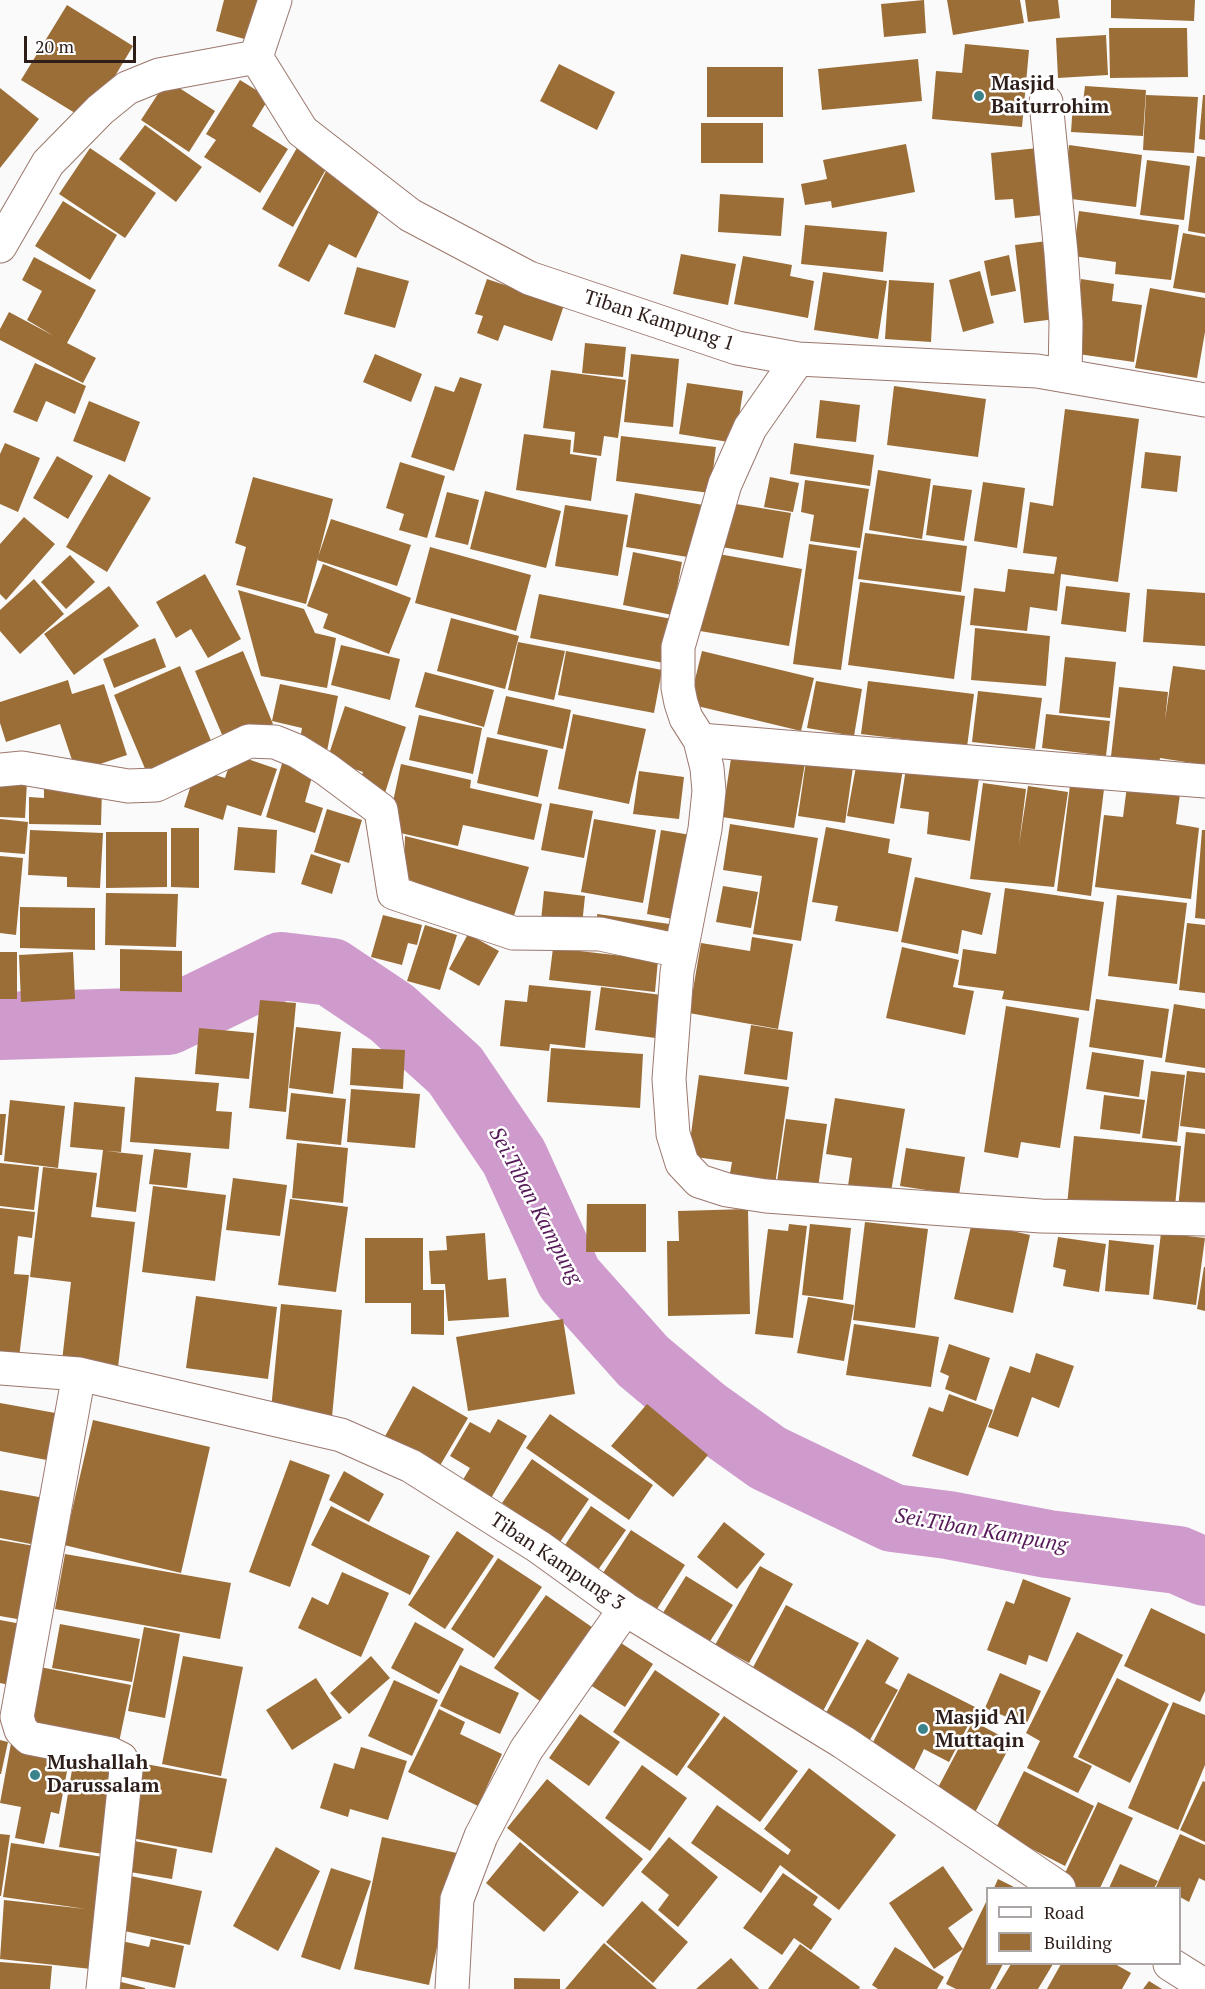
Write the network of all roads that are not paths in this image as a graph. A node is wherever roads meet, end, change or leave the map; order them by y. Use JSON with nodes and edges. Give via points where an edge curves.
{"nodes":[{"id":1,"x":275,"y":0,"type":"edge"},
{"id":2,"x":256,"y":57,"type":"junction"},
{"id":3,"x":1046,"y":102,"type":"dead end"},
{"id":4,"x":0,"y":246,"type":"edge"},
{"id":5,"x":798,"y":359,"type":"junction"},
{"id":6,"x":1065,"y":376,"type":"junction"},
{"id":7,"x":1205,"y":400,"type":"edge"},
{"id":8,"x":700,"y":740,"type":"junction"},
{"id":9,"x":0,"y":770,"type":"edge"},
{"id":10,"x":1205,"y":781,"type":"edge"},
{"id":11,"x":680,"y":951,"type":"junction"},
{"id":12,"x":1205,"y":1219,"type":"edge"},
{"id":13,"x":0,"y":1368,"type":"edge"},
{"id":14,"x":79,"y":1374,"type":"junction"},
{"id":15,"x":625,"y":1608,"type":"junction"},
{"id":16,"x":1058,"y":1887,"type":"edge"},
{"id":17,"x":1171,"y":1965,"type":"edge"},
{"id":18,"x":1200,"y":1986,"type":"edge"},
{"id":19,"x":103,"y":1989,"type":"edge"},
{"id":20,"x":452,"y":1989,"type":"edge"}],
"edges":[{"from":1,"to":2,"type":"street"},
{"from":2,"to":4,"type":"street","via":[[159,75],[127,88],[48,163]]},
{"from":2,"to":5,"type":"street","name":"Tiban Kampung 1","via":[[302,131],[410,215],[529,278],[737,348]]},
{"from":3,"to":6,"type":"street","via":[[1066,323]]},
{"from":5,"to":6,"type":"street","name":"Tiban Kampung 1","via":[[1037,371]]},
{"from":5,"to":8,"type":"street","via":[[750,428],[724,484],[678,647],[681,703]]},
{"from":6,"to":7,"type":"street","name":"Tiban Kampung 1"},
{"from":8,"to":10,"type":"street"},
{"from":8,"to":11,"type":"street","via":[[709,791]]},
{"from":9,"to":11,"type":"street","via":[[22,768],[128,786],[156,785],[249,741],[275,742],[326,769],[381,810],[394,893],[513,933],[600,934]]},
{"from":11,"to":12,"type":"street","via":[[669,1079],[673,1134],[682,1163],[699,1181],[766,1196],[1041,1215]]},
{"from":13,"to":14,"type":"street","name":"Tiban Kampung 3"},
{"from":14,"to":15,"type":"street","name":"Tiban Kampung 3","via":[[342,1435],[411,1466],[539,1547]]},
{"from":14,"to":19,"type":"street","via":[[17,1717],[29,1738],[111,1754],[121,1759],[126,1770]]},
{"from":15,"to":16,"type":"street","name":"Tiban Kampung 3","via":[[843,1743]]},
{"from":15,"to":20,"type":"street","via":[[526,1750],[482,1836],[458,1899]]},
{"from":17,"to":18,"type":"street"}]}
